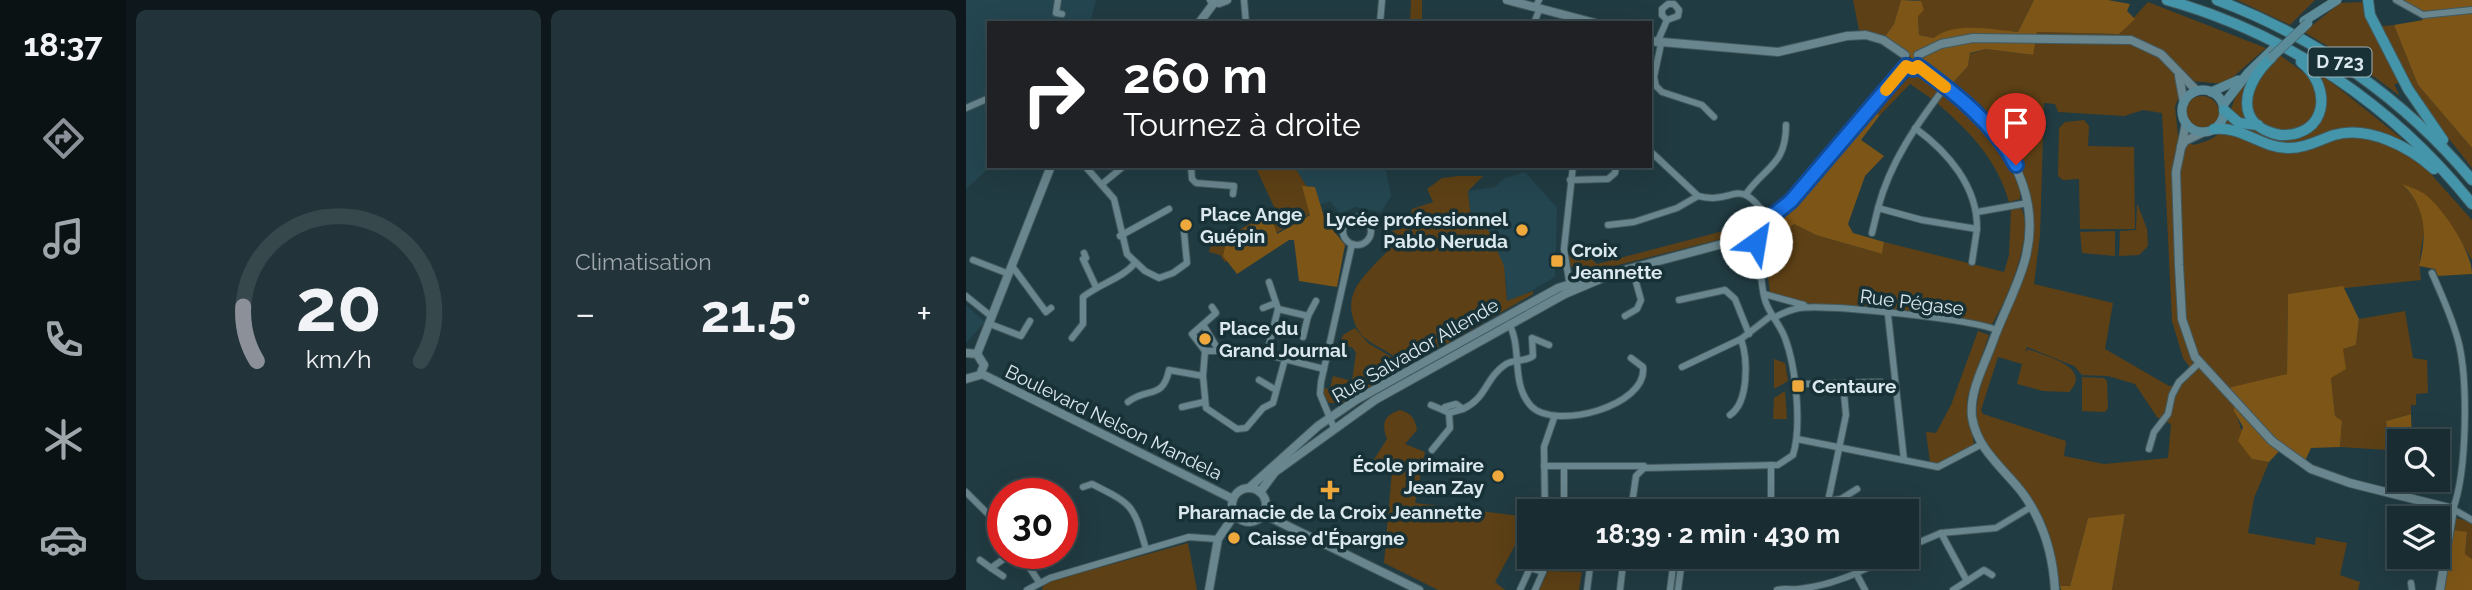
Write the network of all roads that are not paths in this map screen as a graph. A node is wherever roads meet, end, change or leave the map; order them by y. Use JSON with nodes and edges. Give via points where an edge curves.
{"nodes":[{"id":1,"x":1058,"y":0,"type":"edge"},
{"id":2,"x":1227,"y":0,"type":"edge"},
{"id":3,"x":1244,"y":0,"type":"edge"},
{"id":4,"x":1382,"y":0,"type":"edge"},
{"id":5,"x":1507,"y":0,"type":"edge"},
{"id":6,"x":2167,"y":0,"type":"edge"},
{"id":7,"x":2217,"y":0,"type":"edge"},
{"id":8,"x":2322,"y":0,"type":"edge"},
{"id":9,"x":2337,"y":0,"type":"edge"},
{"id":10,"x":2368,"y":0,"type":"edge"},
{"id":11,"x":2396,"y":0,"type":"edge"},
{"id":12,"x":1212,"y":1,"type":"edge"},
{"id":13,"x":1538,"y":5,"type":"edge"},
{"id":14,"x":2472,"y":10,"type":"edge"},
{"id":15,"x":1062,"y":14,"type":"dead end"},
{"id":16,"x":1667,"y":20,"type":"dead end"},
{"id":17,"x":1200,"y":21,"type":"edge"},
{"id":18,"x":1245,"y":21,"type":"edge"},
{"id":19,"x":1380,"y":21,"type":"edge"},
{"id":20,"x":1589,"y":21,"type":"edge"},
{"id":21,"x":2306,"y":22,"type":"junction"},
{"id":22,"x":1656,"y":42,"type":"edge"},
{"id":23,"x":2269,"y":53,"type":"junction"},
{"id":24,"x":1905,"y":55,"type":"junction"},
{"id":25,"x":1918,"y":55,"type":"junction"},
{"id":26,"x":2172,"y":65,"type":"junction"},
{"id":27,"x":1906,"y":66,"type":"junction"},
{"id":28,"x":1918,"y":66,"type":"junction"},
{"id":29,"x":2248,"y":73,"type":"junction"},
{"id":30,"x":1945,"y":87,"type":"junction"},
{"id":31,"x":2197,"y":91,"type":"junction"},
{"id":32,"x":2211,"y":92,"type":"junction"},
{"id":33,"x":987,"y":99,"type":"edge"},
{"id":34,"x":2184,"y":103,"type":"junction"},
{"id":35,"x":966,"y":108,"type":"edge"},
{"id":36,"x":2224,"y":108,"type":"junction"},
{"id":37,"x":1714,"y":117,"type":"dead end"},
{"id":38,"x":2186,"y":123,"type":"junction"},
{"id":39,"x":1786,"y":125,"type":"dead end"},
{"id":40,"x":2258,"y":125,"type":"junction"},
{"id":41,"x":1915,"y":128,"type":"junction"},
{"id":42,"x":2209,"y":131,"type":"junction"},
{"id":43,"x":2179,"y":150,"type":"junction"},
{"id":44,"x":2445,"y":150,"type":"junction"},
{"id":45,"x":1652,"y":153,"type":"edge"},
{"id":46,"x":1050,"y":168,"type":"edge"},
{"id":47,"x":1087,"y":168,"type":"edge"},
{"id":48,"x":1122,"y":168,"type":"edge"},
{"id":49,"x":1191,"y":168,"type":"edge"},
{"id":50,"x":1573,"y":168,"type":"edge"},
{"id":51,"x":1615,"y":168,"type":"edge"},
{"id":52,"x":1570,"y":180,"type":"junction"},
{"id":53,"x":2472,"y":180,"type":"edge"},
{"id":54,"x":1102,"y":184,"type":"junction"},
{"id":55,"x":1233,"y":194,"type":"dead end"},
{"id":56,"x":1746,"y":194,"type":"junction"},
{"id":57,"x":1698,"y":196,"type":"junction"},
{"id":58,"x":2028,"y":203,"type":"junction"},
{"id":59,"x":2472,"y":205,"type":"edge"},
{"id":60,"x":1878,"y":208,"type":"junction"},
{"id":61,"x":1169,"y":209,"type":"dead end"},
{"id":62,"x":1978,"y":212,"type":"junction"},
{"id":63,"x":1769,"y":220,"type":"junction"},
{"id":64,"x":1187,"y":223,"type":"dead end"},
{"id":65,"x":1608,"y":225,"type":"dead end"},
{"id":66,"x":1977,"y":229,"type":"junction"},
{"id":67,"x":1751,"y":233,"type":"junction"},
{"id":68,"x":1872,"y":233,"type":"dead end"},
{"id":69,"x":1121,"y":236,"type":"junction"},
{"id":70,"x":1352,"y":244,"type":"junction"},
{"id":71,"x":1084,"y":253,"type":"dead end"},
{"id":72,"x":973,"y":260,"type":"dead end"},
{"id":73,"x":1972,"y":262,"type":"dead end"},
{"id":74,"x":1135,"y":263,"type":"junction"},
{"id":75,"x":1632,"y":268,"type":"junction"},
{"id":76,"x":1010,"y":270,"type":"junction"},
{"id":77,"x":2432,"y":274,"type":"dead end"},
{"id":78,"x":1269,"y":282,"type":"dead end"},
{"id":79,"x":1096,"y":287,"type":"junction"},
{"id":80,"x":1570,"y":288,"type":"junction"},
{"id":81,"x":1763,"y":295,"type":"junction"},
{"id":82,"x":966,"y":296,"type":"edge"},
{"id":83,"x":1679,"y":300,"type":"dead end"},
{"id":84,"x":1316,"y":301,"type":"dead end"},
{"id":85,"x":1277,"y":306,"type":"junction"},
{"id":86,"x":1212,"y":307,"type":"dead end"},
{"id":87,"x":1263,"y":307,"type":"dead end"},
{"id":88,"x":1051,"y":308,"type":"dead end"},
{"id":89,"x":1823,"y":308,"type":"junction"},
{"id":90,"x":1888,"y":315,"type":"junction"},
{"id":91,"x":1308,"y":316,"type":"junction"},
{"id":92,"x":1625,"y":316,"type":"dead end"},
{"id":93,"x":1773,"y":316,"type":"junction"},
{"id":94,"x":1508,"y":320,"type":"junction"},
{"id":95,"x":991,"y":321,"type":"junction"},
{"id":96,"x":1030,"y":321,"type":"dead end"},
{"id":97,"x":1204,"y":326,"type":"junction"},
{"id":98,"x":1997,"y":330,"type":"junction"},
{"id":99,"x":1749,"y":334,"type":"junction"},
{"id":100,"x":1303,"y":337,"type":"dead end"},
{"id":101,"x":1072,"y":338,"type":"dead end"},
{"id":102,"x":1741,"y":339,"type":"junction"},
{"id":103,"x":1549,"y":345,"type":"dead end"},
{"id":104,"x":1205,"y":351,"type":"junction"},
{"id":105,"x":1219,"y":351,"type":"junction"},
{"id":106,"x":966,"y":353,"type":"edge"},
{"id":107,"x":1267,"y":353,"type":"junction"},
{"id":108,"x":977,"y":354,"type":"junction"},
{"id":109,"x":1631,"y":358,"type":"dead end"},
{"id":110,"x":1284,"y":359,"type":"junction"},
{"id":111,"x":1517,"y":361,"type":"junction"},
{"id":112,"x":2199,"y":363,"type":"junction"},
{"id":113,"x":1682,"y":368,"type":"dead end"},
{"id":114,"x":1324,"y":369,"type":"junction"},
{"id":115,"x":982,"y":374,"type":"junction"},
{"id":116,"x":1203,"y":376,"type":"junction"},
{"id":117,"x":966,"y":379,"type":"edge"},
{"id":118,"x":1259,"y":380,"type":"dead end"},
{"id":119,"x":1881,"y":382,"type":"dead end"},
{"id":120,"x":1843,"y":383,"type":"junction"},
{"id":121,"x":1805,"y":384,"type":"dead end"},
{"id":122,"x":1276,"y":390,"type":"junction"},
{"id":123,"x":1130,"y":400,"type":"dead end"},
{"id":124,"x":1204,"y":402,"type":"junction"},
{"id":125,"x":1432,"y":405,"type":"dead end"},
{"id":126,"x":1182,"y":407,"type":"dead end"},
{"id":127,"x":1446,"y":412,"type":"junction"},
{"id":128,"x":1730,"y":415,"type":"dead end"},
{"id":129,"x":1329,"y":418,"type":"junction"},
{"id":130,"x":1554,"y":418,"type":"junction"},
{"id":131,"x":1334,"y":428,"type":"junction"},
{"id":132,"x":1797,"y":439,"type":"junction"},
{"id":133,"x":1982,"y":444,"type":"junction"},
{"id":134,"x":1839,"y":447,"type":"junction"},
{"id":135,"x":2148,"y":449,"type":"dead end"},
{"id":136,"x":1432,"y":450,"type":"dead end"},
{"id":137,"x":1904,"y":460,"type":"junction"},
{"id":138,"x":1771,"y":465,"type":"junction"},
{"id":139,"x":1544,"y":466,"type":"junction"},
{"id":140,"x":1564,"y":466,"type":"junction"},
{"id":141,"x":1648,"y":466,"type":"junction"},
{"id":142,"x":1083,"y":487,"type":"dead end"},
{"id":143,"x":1249,"y":488,"type":"junction"},
{"id":144,"x":1857,"y":489,"type":"dead end"},
{"id":145,"x":966,"y":492,"type":"edge"},
{"id":146,"x":1260,"y":492,"type":"junction"},
{"id":147,"x":1233,"y":499,"type":"junction"},
{"id":148,"x":1545,"y":499,"type":"edge"},
{"id":149,"x":1564,"y":499,"type":"edge"},
{"id":150,"x":1633,"y":499,"type":"edge"},
{"id":151,"x":1772,"y":499,"type":"edge"},
{"id":152,"x":1827,"y":499,"type":"edge"},
{"id":153,"x":1841,"y":499,"type":"edge"},
{"id":154,"x":2031,"y":507,"type":"junction"},
{"id":155,"x":2453,"y":509,"type":"junction"},
{"id":156,"x":987,"y":513,"type":"edge"},
{"id":157,"x":1234,"y":514,"type":"junction"},
{"id":158,"x":1263,"y":514,"type":"junction"},
{"id":159,"x":2472,"y":520,"type":"edge"},
{"id":160,"x":1941,"y":533,"type":"junction"},
{"id":161,"x":1217,"y":539,"type":"junction"},
{"id":162,"x":1919,"y":542,"type":"edge"},
{"id":163,"x":1146,"y":549,"type":"junction"},
{"id":164,"x":980,"y":560,"type":"dead end"},
{"id":165,"x":987,"y":565,"type":"edge"},
{"id":166,"x":992,"y":569,"type":"edge"},
{"id":167,"x":1030,"y":569,"type":"edge"},
{"id":168,"x":1530,"y":569,"type":"edge"},
{"id":169,"x":1543,"y":569,"type":"edge"},
{"id":170,"x":1590,"y":569,"type":"edge"},
{"id":171,"x":1623,"y":569,"type":"edge"},
{"id":172,"x":1867,"y":569,"type":"edge"},
{"id":173,"x":1857,"y":575,"type":"junction"},
{"id":174,"x":1992,"y":575,"type":"dead end"},
{"id":175,"x":1003,"y":576,"type":"dead end"},
{"id":176,"x":1967,"y":580,"type":"junction"},
{"id":177,"x":1039,"y":582,"type":"junction"},
{"id":178,"x":1027,"y":590,"type":"edge"},
{"id":179,"x":1209,"y":590,"type":"edge"},
{"id":180,"x":1419,"y":590,"type":"edge"},
{"id":181,"x":1520,"y":590,"type":"edge"},
{"id":182,"x":1535,"y":590,"type":"edge"},
{"id":183,"x":1587,"y":590,"type":"edge"},
{"id":184,"x":1620,"y":590,"type":"edge"},
{"id":185,"x":1670,"y":590,"type":"edge"},
{"id":186,"x":1678,"y":590,"type":"edge"},
{"id":187,"x":1777,"y":590,"type":"edge"},
{"id":188,"x":1865,"y":590,"type":"edge"},
{"id":189,"x":1953,"y":590,"type":"edge"},
{"id":190,"x":2055,"y":590,"type":"edge"},
{"id":191,"x":2440,"y":590,"type":"edge"}],
"edges":[{"from":1,"to":15,"type":"street","via":[[1056,13]]},
{"from":2,"to":12,"type":"street"},
{"from":3,"to":18,"type":"street"},
{"from":4,"to":19,"type":"street"},
{"from":5,"to":13,"type":"street"},
{"from":6,"to":23,"type":"highway","number":"D 723"},
{"from":7,"to":44,"type":"highway","number":"D 723","via":[[2278,26],[2348,67],[2404,110]]},
{"from":8,"to":21,"type":"main road"},
{"from":9,"to":21,"type":"main road"},
{"from":10,"to":44,"type":"highway","via":[[2370,15]]},
{"from":11,"to":14,"type":"street","via":[[2423,15]]},
{"from":12,"to":17,"type":"street"},
{"from":13,"to":20,"type":"street"},
{"from":16,"to":22,"type":"street"},
{"from":21,"to":23,"type":"main road","bridge":true},
{"from":22,"to":24,"type":"street","via":[[1778,52],[1866,35]]},
{"from":22,"to":37,"type":"street","via":[[1657,86],[1662,92],[1702,105]]},
{"from":23,"to":29,"type":"main road"},
{"from":23,"to":40,"type":"highway","via":[[2249,84],[2246,98]]},
{"from":23,"to":40,"type":"highway","via":[[2314,75],[2322,104],[2314,122],[2298,133],[2280,135]]},
{"from":23,"to":59,"type":"highway","number":"D 723","via":[[2329,73],[2386,115],[2431,157]]},
{"from":24,"to":25,"type":"street"},
{"from":24,"to":27,"type":"street"},
{"from":25,"to":26,"type":"street","via":[[1941,44],[1973,38],[2113,39],[2143,44]]},
{"from":25,"to":28,"type":"street"},
{"from":26,"to":31,"type":"street"},
{"from":26,"to":34,"type":"street","via":[[2180,78]]},
{"from":27,"to":28,"type":"street"},
{"from":27,"to":63,"type":"street","name":"Rue Salvador Allende","via":[[1805,185]]},
{"from":28,"to":30,"type":"street"},
{"from":29,"to":32,"type":"main road"},
{"from":29,"to":36,"type":"main road"},
{"from":30,"to":41,"type":"street"},
{"from":30,"to":58,"type":"street","via":[[2006,148],[2021,176]]},
{"from":31,"to":32,"type":"main road"},
{"from":31,"to":34,"type":"main road"},
{"from":32,"to":36,"type":"main road"},
{"from":33,"to":35,"type":"street"},
{"from":34,"to":38,"type":"main road"},
{"from":36,"to":40,"type":"highway","via":[[2239,123]]},
{"from":36,"to":42,"type":"main road","via":[[2221,122]]},
{"from":38,"to":42,"type":"main road"},
{"from":38,"to":43,"type":"street"},
{"from":39,"to":56,"type":"street","via":[[1785,149]]},
{"from":41,"to":60,"type":"street","via":[[1884,182]]},
{"from":41,"to":62,"type":"street","via":[[1959,171]]},
{"from":42,"to":43,"type":"street","via":[[2185,141]]},
{"from":42,"to":59,"type":"highway","via":[[2241,131],[2288,148],[2343,134],[2378,137],[2417,155]]},
{"from":43,"to":112,"type":"street","via":[[2182,319]]},
{"from":44,"to":53,"type":"highway","number":"D 723"},
{"from":45,"to":57,"type":"street"},
{"from":46,"to":76,"type":"street"},
{"from":47,"to":54,"type":"street"},
{"from":48,"to":54,"type":"street"},
{"from":49,"to":55,"type":"street","via":[[1196,183],[1234,186]]},
{"from":50,"to":52,"type":"street"},
{"from":51,"to":52,"type":"street","via":[[1612,177],[1603,181]]},
{"from":52,"to":80,"type":"street","via":[[1564,249]]},
{"from":54,"to":69,"type":"street","via":[[1118,208]]},
{"from":56,"to":57,"type":"street"},
{"from":56,"to":63,"type":"street"},
{"from":57,"to":65,"type":"street","via":[[1677,208]]},
{"from":58,"to":62,"type":"street"},
{"from":58,"to":98,"type":"street","via":[[2025,257]]},
{"from":60,"to":66,"type":"street"},
{"from":60,"to":68,"type":"street"},
{"from":61,"to":69,"type":"street"},
{"from":62,"to":66,"type":"street"},
{"from":63,"to":67,"type":"street","name":"Rue Salvador Allende"},
{"from":64,"to":74,"type":"street","via":[[1187,263],[1158,278]]},
{"from":66,"to":73,"type":"street"},
{"from":67,"to":75,"type":"street","name":"Rue Salvador Allende"},
{"from":67,"to":81,"type":"street","via":[[1760,252]]},
{"from":69,"to":74,"type":"street"},
{"from":70,"to":70,"type":"street","via":[[1363,243],[1371,235],[1370,224],[1361,217],[1350,219],[1344,228]]},
{"from":70,"to":114,"type":"street"},
{"from":71,"to":79,"type":"street"},
{"from":72,"to":76,"type":"street"},
{"from":74,"to":79,"type":"street","via":[[1128,272]]},
{"from":75,"to":80,"type":"street","name":"Rue Salvador Allende"},
{"from":75,"to":92,"type":"street","via":[[1641,300],[1637,309]]},
{"from":76,"to":88,"type":"street","via":[[1046,312]]},
{"from":76,"to":95,"type":"street"},
{"from":77,"to":155,"type":"street","via":[[2459,343],[2461,362],[2463,468]]},
{"from":78,"to":85,"type":"street"},
{"from":79,"to":101,"type":"street","via":[[1083,297],[1083,324]]},
{"from":80,"to":94,"type":"street","name":"Rue Salvador Allende"},
{"from":81,"to":89,"type":"street","name":"Rue Pégase"},
{"from":81,"to":93,"type":"street"},
{"from":82,"to":95,"type":"street"},
{"from":83,"to":99,"type":"street","via":[[1725,290],[1735,299]]},
{"from":84,"to":91,"type":"street"},
{"from":85,"to":87,"type":"street"},
{"from":85,"to":91,"type":"street"},
{"from":85,"to":107,"type":"street"},
{"from":86,"to":97,"type":"street","via":[[1216,313]]},
{"from":89,"to":90,"type":"street","name":"Rue Pégase"},
{"from":89,"to":93,"type":"street","name":"Rue Pégase"},
{"from":90,"to":98,"type":"street","name":"Rue Pégase"},
{"from":90,"to":137,"type":"street"},
{"from":91,"to":100,"type":"street"},
{"from":93,"to":99,"type":"street"},
{"from":93,"to":132,"type":"street","via":[[1792,363]]},
{"from":94,"to":111,"type":"street"},
{"from":94,"to":129,"type":"street","name":"Rue Salvador Allende"},
{"from":94,"to":131,"type":"street","name":"Rue Salvador Allende"},
{"from":95,"to":96,"type":"street","via":[[1021,336]]},
{"from":95,"to":108,"type":"street"},
{"from":97,"to":104,"type":"street","via":[[1192,334]]},
{"from":97,"to":105,"type":"street"},
{"from":98,"to":133,"type":"street","via":[[1973,400],[1972,418]]},
{"from":99,"to":102,"type":"street"},
{"from":102,"to":113,"type":"street"},
{"from":102,"to":128,"type":"street","via":[[1743,396]]},
{"from":103,"to":111,"type":"street","via":[[1532,338],[1533,356]]},
{"from":104,"to":105,"type":"street"},
{"from":104,"to":116,"type":"street"},
{"from":105,"to":107,"type":"street"},
{"from":106,"to":108,"type":"street"},
{"from":107,"to":110,"type":"street"},
{"from":108,"to":115,"type":"street","via":[[984,365]]},
{"from":109,"to":130,"type":"street","via":[[1640,363],[1644,376],[1636,392],[1609,405]]},
{"from":110,"to":114,"type":"street"},
{"from":110,"to":122,"type":"street"},
{"from":111,"to":127,"type":"street","via":[[1494,374],[1481,399]]},
{"from":111,"to":130,"type":"street","via":[[1524,397],[1535,410]]},
{"from":112,"to":135,"type":"street","via":[[2179,382]]},
{"from":112,"to":155,"type":"street","via":[[2272,441],[2311,469]]},
{"from":114,"to":129,"type":"street","via":[[1320,394]]},
{"from":115,"to":117,"type":"street"},
{"from":115,"to":147,"type":"street","name":"Boulevard Nelson Mandela"},
{"from":116,"to":123,"type":"street","via":[[1169,370],[1167,383],[1159,391],[1140,393]]},
{"from":116,"to":124,"type":"street"},
{"from":118,"to":122,"type":"street"},
{"from":119,"to":120,"type":"street"},
{"from":120,"to":121,"type":"street"},
{"from":120,"to":134,"type":"street","via":[[1846,415]]},
{"from":122,"to":124,"type":"street","via":[[1273,403],[1241,429],[1210,413]]},
{"from":124,"to":126,"type":"street"},
{"from":125,"to":127,"type":"street"},
{"from":127,"to":136,"type":"street","via":[[1448,433]]},
{"from":129,"to":131,"type":"street"},
{"from":129,"to":143,"type":"street","name":"Rue Salvador Allende"},
{"from":130,"to":139,"type":"street","via":[[1544,447]]},
{"from":131,"to":146,"type":"street","name":"Rue Salvador Allende","via":[[1275,472]]},
{"from":132,"to":134,"type":"street"},
{"from":132,"to":138,"type":"street","via":[[1790,460]]},
{"from":133,"to":137,"type":"street","via":[[1938,467]]},
{"from":133,"to":154,"type":"street"},
{"from":134,"to":137,"type":"street"},
{"from":134,"to":152,"type":"street"},
{"from":138,"to":141,"type":"street"},
{"from":138,"to":151,"type":"street"},
{"from":139,"to":140,"type":"street"},
{"from":139,"to":148,"type":"street"},
{"from":140,"to":141,"type":"street"},
{"from":140,"to":149,"type":"street"},
{"from":141,"to":150,"type":"street","via":[[1636,476]]},
{"from":142,"to":163,"type":"street","via":[[1092,484],[1126,501],[1134,510]]},
{"from":143,"to":146,"type":"street"},
{"from":143,"to":147,"type":"street"},
{"from":144,"to":153,"type":"street"},
{"from":145,"to":156,"type":"street"},
{"from":146,"to":158,"type":"street"},
{"from":147,"to":157,"type":"street"},
{"from":154,"to":160,"type":"street","via":[[1996,528]]},
{"from":154,"to":190,"type":"street","via":[[2048,546]]},
{"from":155,"to":159,"type":"street"},
{"from":155,"to":191,"type":"street"},
{"from":157,"to":158,"type":"street","via":[[1248,522]]},
{"from":157,"to":161,"type":"street"},
{"from":158,"to":180,"type":"street"},
{"from":160,"to":162,"type":"street"},
{"from":160,"to":176,"type":"street"},
{"from":161,"to":163,"type":"street","via":[[1198,536]]},
{"from":161,"to":179,"type":"street"},
{"from":163,"to":177,"type":"street"},
{"from":164,"to":165,"type":"street"},
{"from":166,"to":175,"type":"street"},
{"from":167,"to":177,"type":"street"},
{"from":168,"to":181,"type":"street"},
{"from":169,"to":182,"type":"street"},
{"from":170,"to":183,"type":"street"},
{"from":171,"to":184,"type":"street"},
{"from":172,"to":173,"type":"street"},
{"from":173,"to":187,"type":"street","via":[[1796,590]]},
{"from":173,"to":188,"type":"street"},
{"from":174,"to":176,"type":"street","via":[[1984,570]]},
{"from":176,"to":189,"type":"street"},
{"from":177,"to":178,"type":"street"},
{"from":185,"to":186,"type":"street","via":[[1674,559],[1682,560]]}]}
